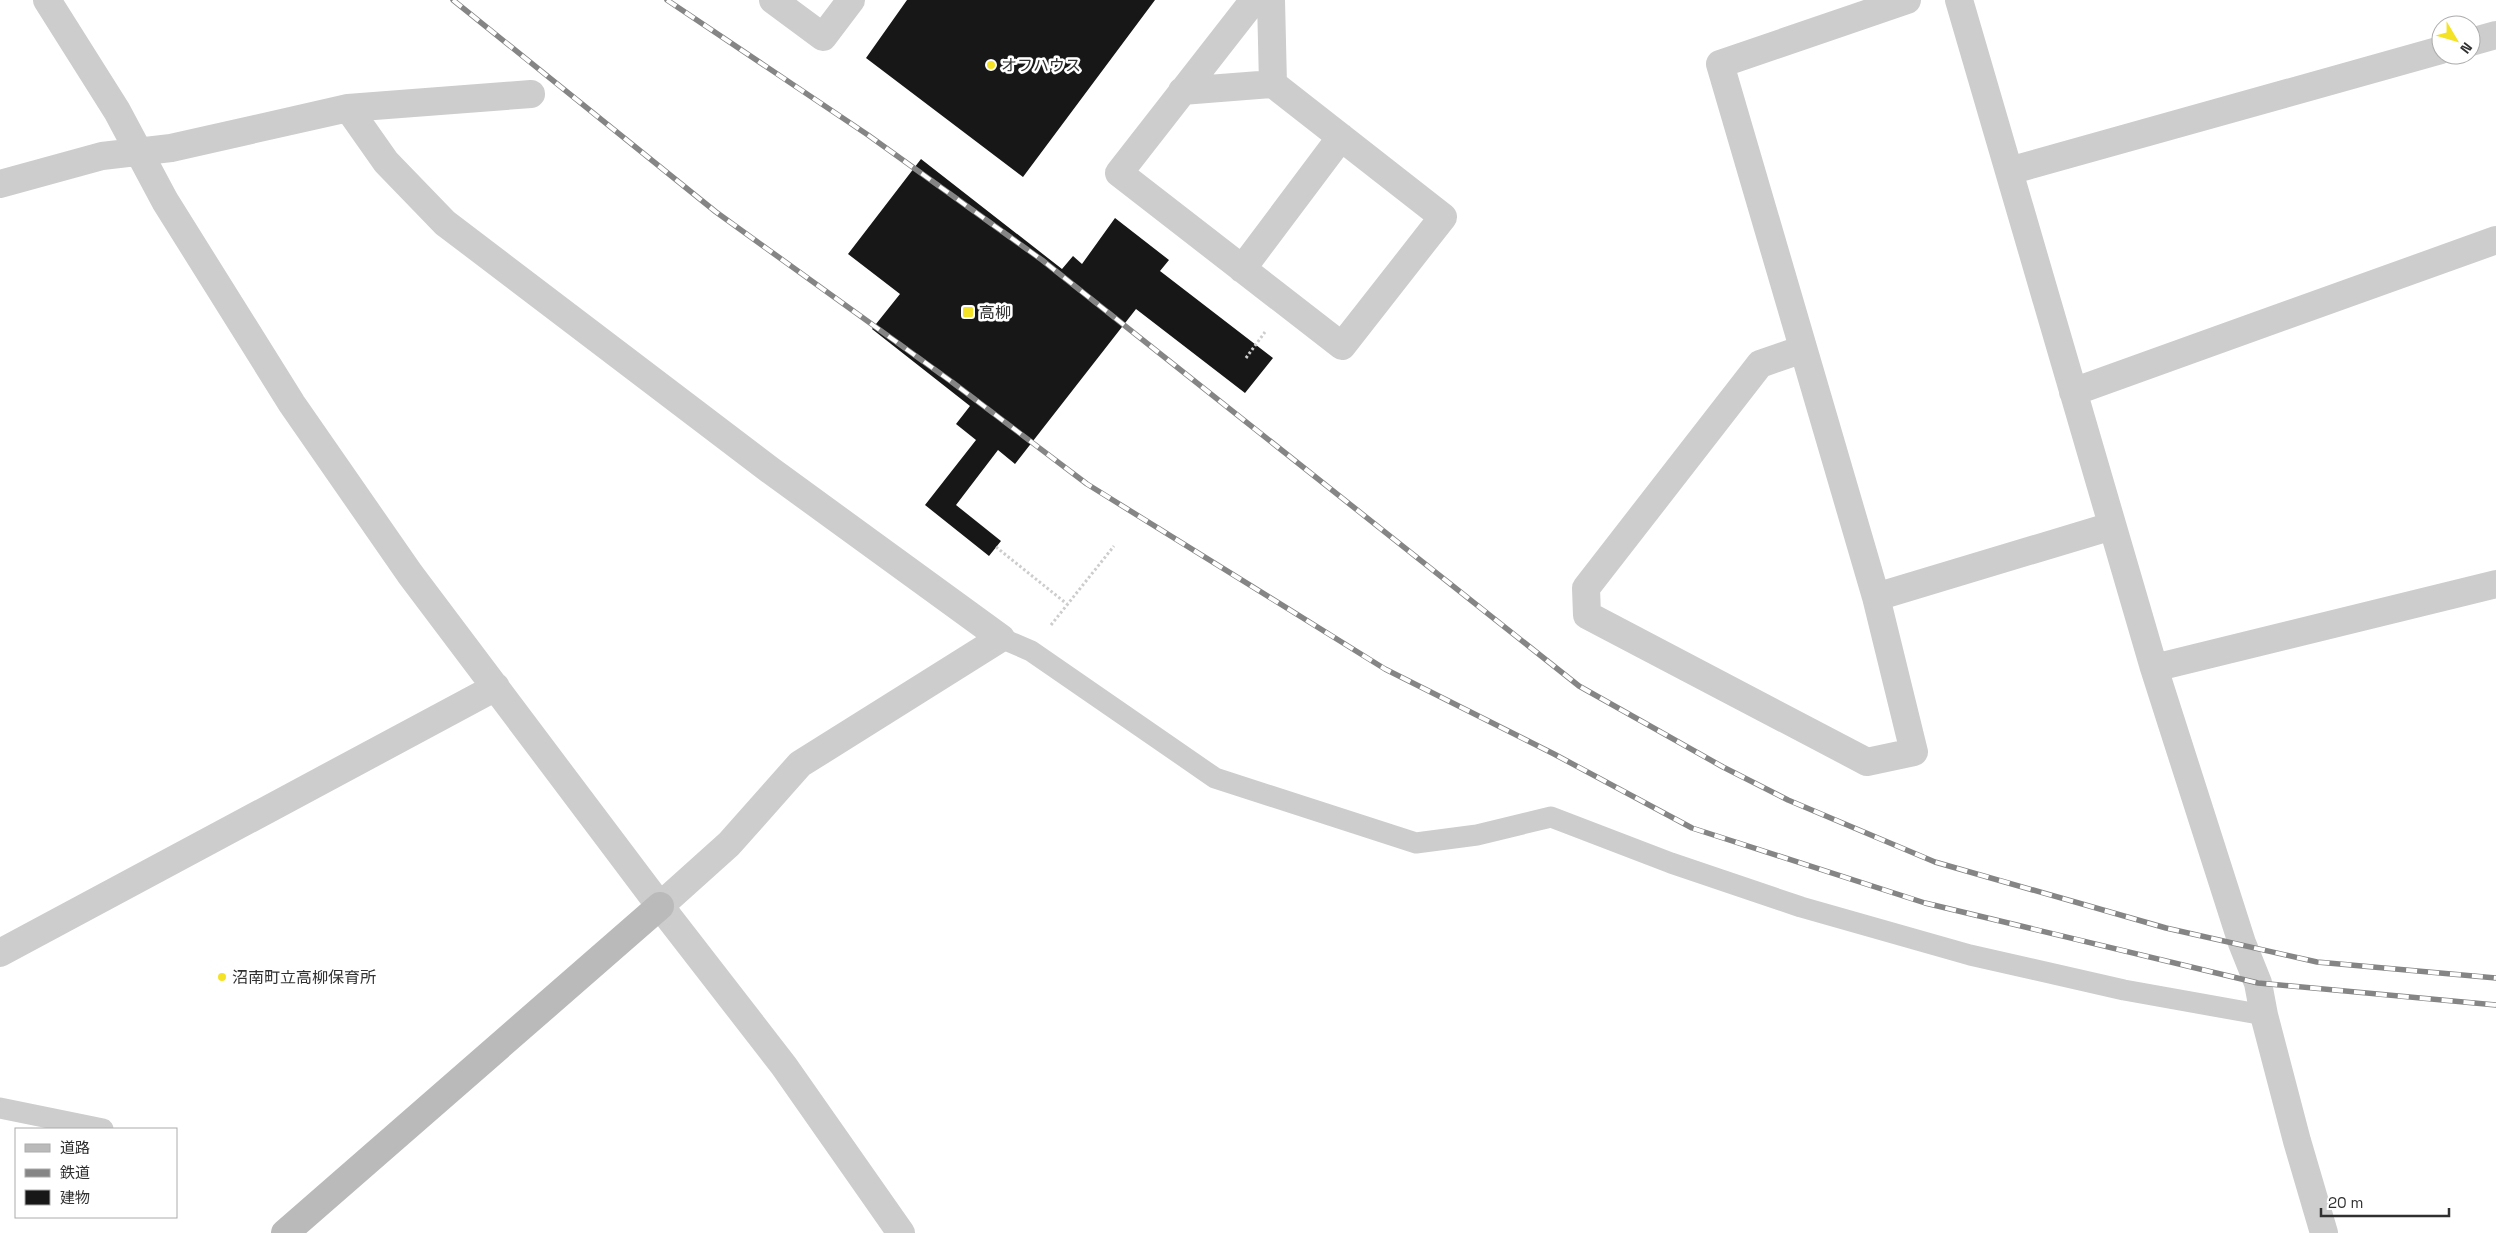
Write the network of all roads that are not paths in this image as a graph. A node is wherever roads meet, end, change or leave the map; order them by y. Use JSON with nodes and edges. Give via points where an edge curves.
{"nodes":[{"id":1,"x":47,"y":0,"type":"edge"},
{"id":2,"x":774,"y":0,"type":"edge"},
{"id":3,"x":851,"y":0,"type":"edge"},
{"id":4,"x":1254,"y":0,"type":"edge"},
{"id":5,"x":1271,"y":0,"type":"edge"},
{"id":6,"x":1907,"y":0,"type":"edge"},
{"id":7,"x":1959,"y":0,"type":"edge"},
{"id":8,"x":2496,"y":35,"type":"edge"},
{"id":9,"x":2481,"y":39,"type":"edge"},
{"id":10,"x":2431,"y":53,"type":"edge"},
{"id":11,"x":1273,"y":84,"type":"junction"},
{"id":12,"x":1182,"y":91,"type":"junction"},
{"id":13,"x":531,"y":94,"type":"dead end"},
{"id":14,"x":348,"y":108,"type":"junction"},
{"id":15,"x":1341,"y":137,"type":"junction"},
{"id":16,"x":136,"y":150,"type":"junction"},
{"id":17,"x":2009,"y":171,"type":"junction"},
{"id":18,"x":0,"y":184,"type":"edge"},
{"id":19,"x":2496,"y":240,"type":"edge"},
{"id":20,"x":1242,"y":269,"type":"junction"},
{"id":21,"x":1803,"y":349,"type":"junction"},
{"id":22,"x":2073,"y":392,"type":"junction"},
{"id":23,"x":2112,"y":526,"type":"junction"},
{"id":24,"x":2496,"y":584,"type":"edge"},
{"id":25,"x":1876,"y":597,"type":"junction"},
{"id":26,"x":1000,"y":638,"type":"junction"},
{"id":27,"x":2154,"y":668,"type":"junction"},
{"id":28,"x":496,"y":687,"type":"junction"},
{"id":29,"x":660,"y":906,"type":"junction"},
{"id":30,"x":0,"y":953,"type":"edge"},
{"id":31,"x":2264,"y":1016,"type":"junction"},
{"id":32,"x":0,"y":1108,"type":"edge"},
{"id":33,"x":98,"y":1128,"type":"edge"},
{"id":34,"x":285,"y":1233,"type":"edge"},
{"id":35,"x":901,"y":1233,"type":"edge"},
{"id":36,"x":2324,"y":1233,"type":"edge"}],
"edges":[{"from":1,"to":16,"type":"street","via":[[117,111]]},
{"from":2,"to":3,"type":"street","via":[[823,37]]},
{"from":4,"to":12,"type":"street"},
{"from":5,"to":11,"type":"street"},
{"from":6,"to":21,"type":"street","via":[[1720,64]]},
{"from":7,"to":17,"type":"street"},
{"from":8,"to":9,"type":"street"},
{"from":10,"to":17,"type":"street"},
{"from":11,"to":12,"type":"street"},
{"from":11,"to":15,"type":"street"},
{"from":12,"to":20,"type":"street","via":[[1119,173]]},
{"from":13,"to":14,"type":"street"},
{"from":14,"to":16,"type":"street","via":[[170,148]]},
{"from":14,"to":26,"type":"street","via":[[386,162],[445,223],[770,470]]},
{"from":15,"to":20,"type":"street"},
{"from":15,"to":20,"type":"street","via":[[1443,217],[1342,346]]},
{"from":16,"to":18,"type":"street"},
{"from":16,"to":28,"type":"street","via":[[164,201],[292,404],[410,574]]},
{"from":17,"to":22,"type":"street"},
{"from":19,"to":22,"type":"street"},
{"from":21,"to":25,"type":"street"},
{"from":21,"to":25,"type":"street","via":[[1760,364],[1586,588],[1587,615],[1867,762],[1914,752]]},
{"from":22,"to":23,"type":"street"},
{"from":23,"to":25,"type":"street"},
{"from":23,"to":27,"type":"street"},
{"from":24,"to":27,"type":"street"},
{"from":26,"to":29,"type":"street","via":[[800,764],[729,844]]},
{"from":26,"to":31,"type":"lane","via":[[1031,651],[1215,778],[1416,843],[1477,835],[1551,817],[1670,863],[1801,907],[1970,955],[2124,990]]},
{"from":27,"to":31,"type":"street","via":[[2242,943],[2258,983]]},
{"from":28,"to":29,"type":"street"},
{"from":28,"to":30,"type":"street"},
{"from":29,"to":34,"type":"street"},
{"from":29,"to":35,"type":"street","via":[[784,1066]]},
{"from":31,"to":36,"type":"street"},
{"from":32,"to":33,"type":"lane"}]}
